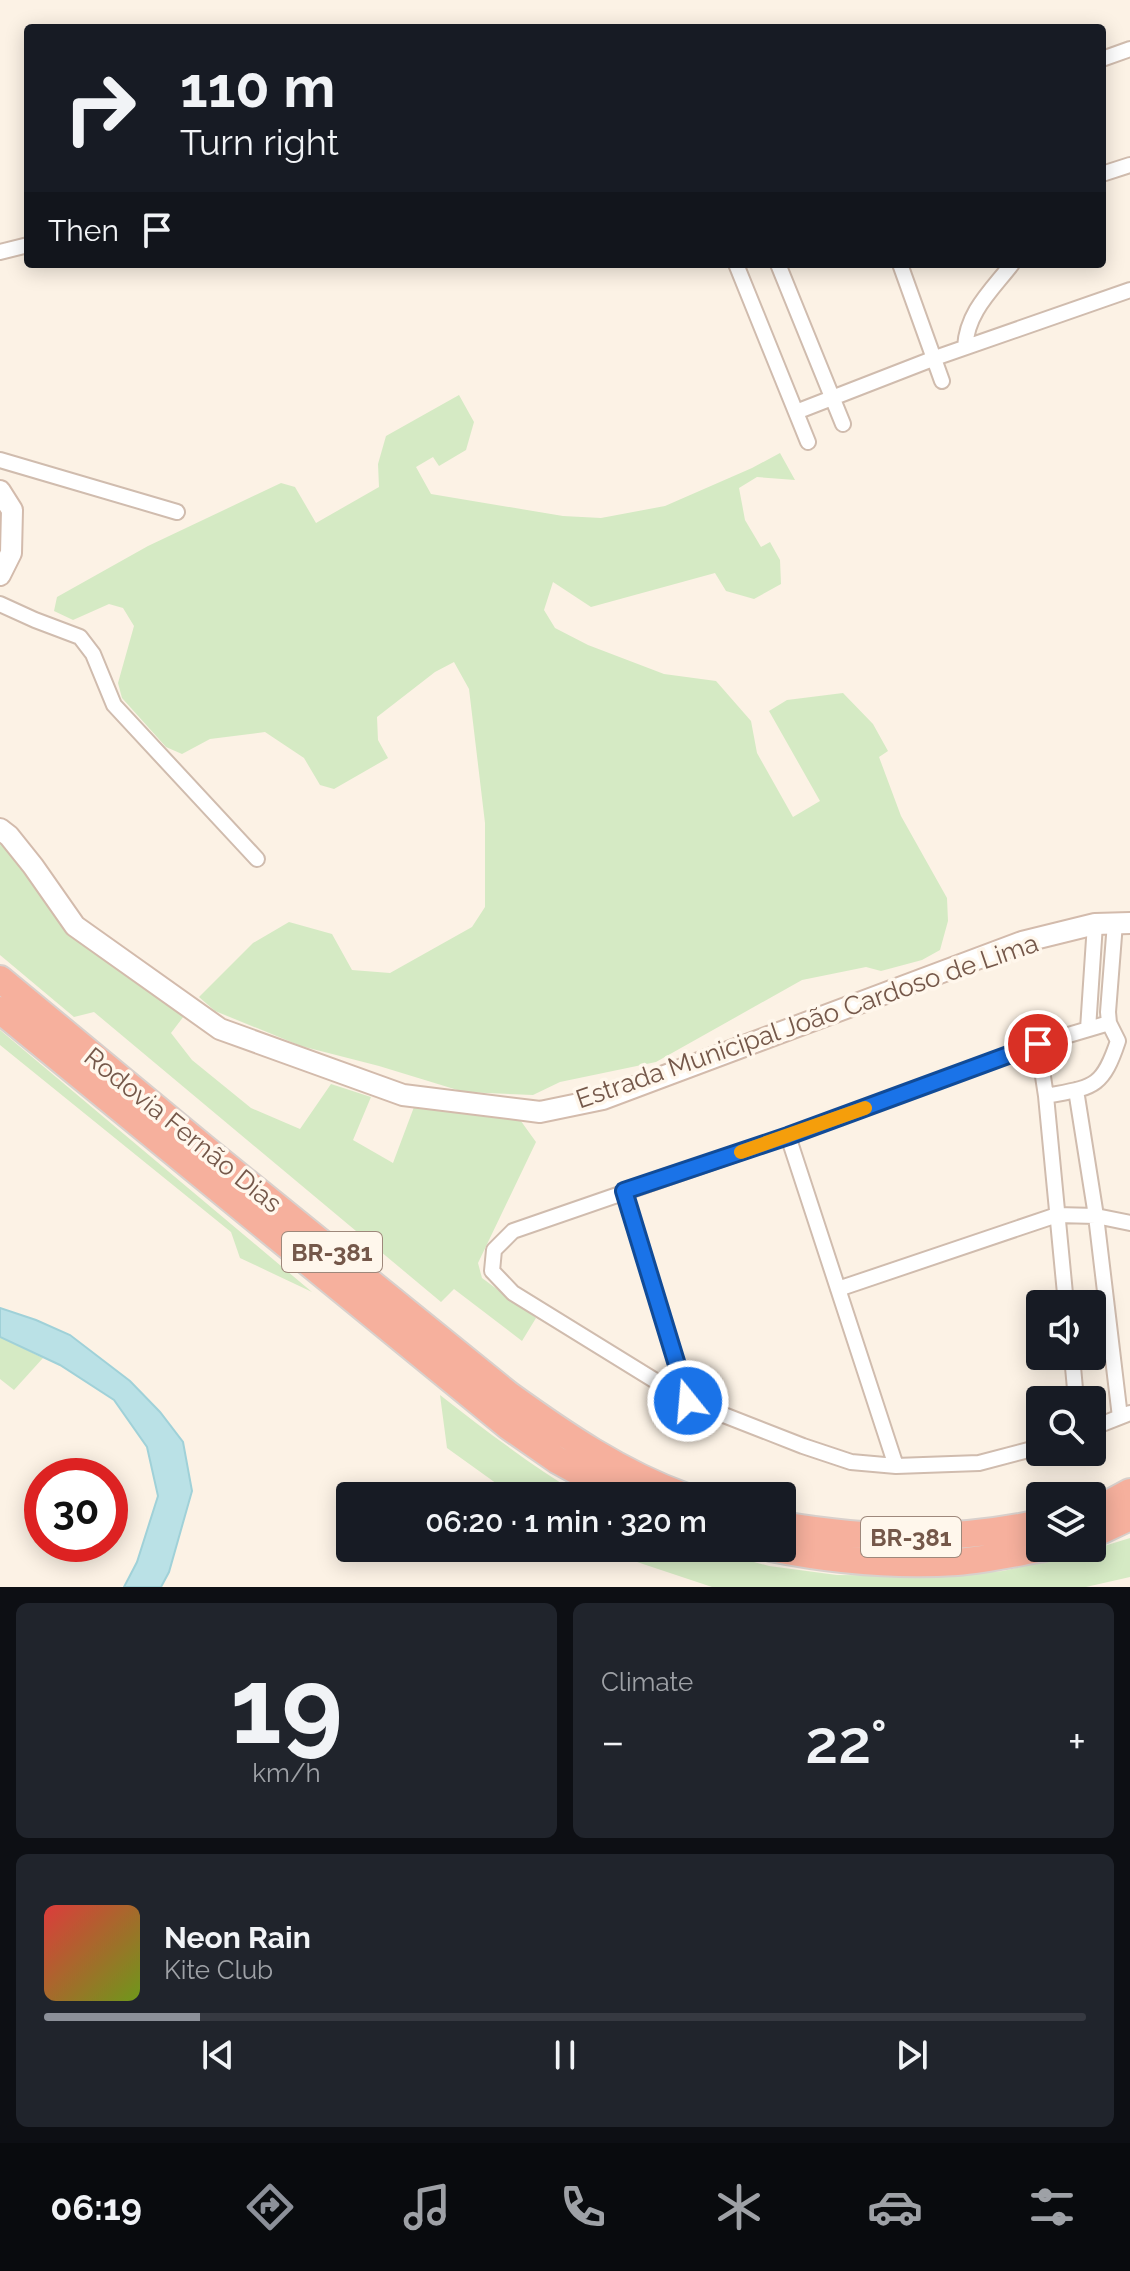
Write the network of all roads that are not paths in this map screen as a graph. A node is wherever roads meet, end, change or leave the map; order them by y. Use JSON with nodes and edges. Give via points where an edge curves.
{"nodes":[{"id":1,"x":1130,"y":49,"type":"edge"},
{"id":2,"x":1106,"y":58,"type":"edge"},
{"id":3,"x":1130,"y":165,"type":"edge"},
{"id":4,"x":1106,"y":173,"type":"edge"},
{"id":5,"x":24,"y":246,"type":"edge"},
{"id":6,"x":0,"y":252,"type":"edge"},
{"id":7,"x":738,"y":268,"type":"edge"},
{"id":8,"x":780,"y":268,"type":"edge"},
{"id":9,"x":901,"y":268,"type":"edge"},
{"id":10,"x":1009,"y":268,"type":"edge"},
{"id":11,"x":1130,"y":290,"type":"edge"},
{"id":12,"x":965,"y":347,"type":"junction"},
{"id":13,"x":935,"y":358,"type":"junction"},
{"id":14,"x":942,"y":381,"type":"dead end"},
{"id":15,"x":832,"y":398,"type":"junction"},
{"id":16,"x":796,"y":412,"type":"junction"},
{"id":17,"x":843,"y":424,"type":"dead end"},
{"id":18,"x":808,"y":442,"type":"dead end"},
{"id":19,"x":0,"y":460,"type":"edge"},
{"id":20,"x":0,"y":491,"type":"edge"},
{"id":21,"x":177,"y":512,"type":"dead end"},
{"id":22,"x":0,"y":575,"type":"edge"},
{"id":23,"x":0,"y":604,"type":"edge"},
{"id":24,"x":0,"y":829,"type":"edge"},
{"id":25,"x":257,"y":859,"type":"dead end"},
{"id":26,"x":1113,"y":923,"type":"edge"},
{"id":27,"x":0,"y":979,"type":"edge"},
{"id":28,"x":0,"y":1010,"type":"edge"},
{"id":29,"x":1109,"y":1023,"type":"junction"},
{"id":30,"x":1088,"y":1029,"type":"junction"},
{"id":31,"x":1124,"y":1042,"type":"edge"},
{"id":32,"x":1038,"y":1044,"type":"junction"},
{"id":33,"x":1076,"y":1090,"type":"junction"},
{"id":34,"x":1046,"y":1096,"type":"junction"},
{"id":35,"x":788,"y":1136,"type":"junction"},
{"id":36,"x":624,"y":1191,"type":"junction"},
{"id":37,"x":1057,"y":1215,"type":"junction"},
{"id":38,"x":1096,"y":1216,"type":"junction"},
{"id":39,"x":1130,"y":1223,"type":"edge"},
{"id":40,"x":838,"y":1289,"type":"junction"},
{"id":41,"x":1065,"y":1290,"type":"edge"},
{"id":42,"x":688,"y":1401,"type":"junction"},
{"id":43,"x":1125,"y":1415,"type":"edge"},
{"id":44,"x":1106,"y":1422,"type":"edge"},
{"id":45,"x":1026,"y":1451,"type":"edge"},
{"id":46,"x":896,"y":1466,"type":"junction"},
{"id":47,"x":597,"y":1482,"type":"edge"},
{"id":48,"x":655,"y":1482,"type":"edge"},
{"id":49,"x":1130,"y":1492,"type":"edge"},
{"id":50,"x":1106,"y":1505,"type":"edge"},
{"id":51,"x":1130,"y":1517,"type":"edge"},
{"id":52,"x":1026,"y":1526,"type":"edge"},
{"id":53,"x":796,"y":1527,"type":"edge"},
{"id":54,"x":1106,"y":1528,"type":"edge"},
{"id":55,"x":1026,"y":1551,"type":"edge"},
{"id":56,"x":796,"y":1553,"type":"edge"}],
"edges":[{"from":1,"to":2,"type":"street"},
{"from":3,"to":4,"type":"street"},
{"from":5,"to":6,"type":"street"},
{"from":7,"to":16,"type":"street"},
{"from":8,"to":15,"type":"street"},
{"from":9,"to":13,"type":"street"},
{"from":10,"to":12,"type":"street","via":[[972,315]]},
{"from":11,"to":12,"type":"street"},
{"from":12,"to":13,"type":"street"},
{"from":13,"to":14,"type":"street"},
{"from":13,"to":15,"type":"street"},
{"from":15,"to":16,"type":"street"},
{"from":15,"to":17,"type":"street"},
{"from":16,"to":18,"type":"street"},
{"from":19,"to":21,"type":"street"},
{"from":20,"to":22,"type":"street","via":[[12,510],[11,553]]},
{"from":23,"to":25,"type":"street","via":[[80,637],[93,654],[114,705]]},
{"from":24,"to":26,"type":"street","name":"Estrada Municipal João Cardoso de Lima","via":[[75,926],[220,1029],[403,1095],[540,1112],[603,1099],[1022,942]]},
{"from":26,"to":29,"type":"street"},
{"from":26,"to":30,"type":"street"},
{"from":27,"to":48,"type":"highway","name":"Rodovia Fernão Dias","number":"BR-381","via":[[509,1395],[604,1458]]},
{"from":28,"to":47,"type":"highway","name":"Rodovia Fernão Dias","number":"BR-381","via":[[508,1426]]},
{"from":29,"to":30,"type":"street"},
{"from":29,"to":31,"type":"street"},
{"from":30,"to":32,"type":"street"},
{"from":31,"to":33,"type":"street","via":[[1089,1087]]},
{"from":32,"to":34,"type":"street"},
{"from":32,"to":35,"type":"street"},
{"from":33,"to":34,"type":"street"},
{"from":33,"to":38,"type":"street"},
{"from":34,"to":37,"type":"street"},
{"from":35,"to":36,"type":"street"},
{"from":35,"to":40,"type":"street"},
{"from":36,"to":42,"type":"street"},
{"from":36,"to":42,"type":"street","via":[[513,1231],[494,1250],[492,1271],[513,1293]]},
{"from":37,"to":38,"type":"street"},
{"from":37,"to":40,"type":"street"},
{"from":37,"to":41,"type":"street"},
{"from":38,"to":39,"type":"street"},
{"from":38,"to":43,"type":"street"},
{"from":40,"to":46,"type":"street"},
{"from":42,"to":46,"type":"street","via":[[851,1462]]},
{"from":43,"to":44,"type":"street"},
{"from":45,"to":46,"type":"street","via":[[979,1463]]},
{"from":49,"to":50,"type":"highway"},
{"from":51,"to":54,"type":"highway"},
{"from":52,"to":53,"type":"highway","number":"BR-381","via":[[974,1535],[888,1538]]},
{"from":55,"to":56,"type":"highway","number":"BR-381","via":[[942,1562]]}]}
